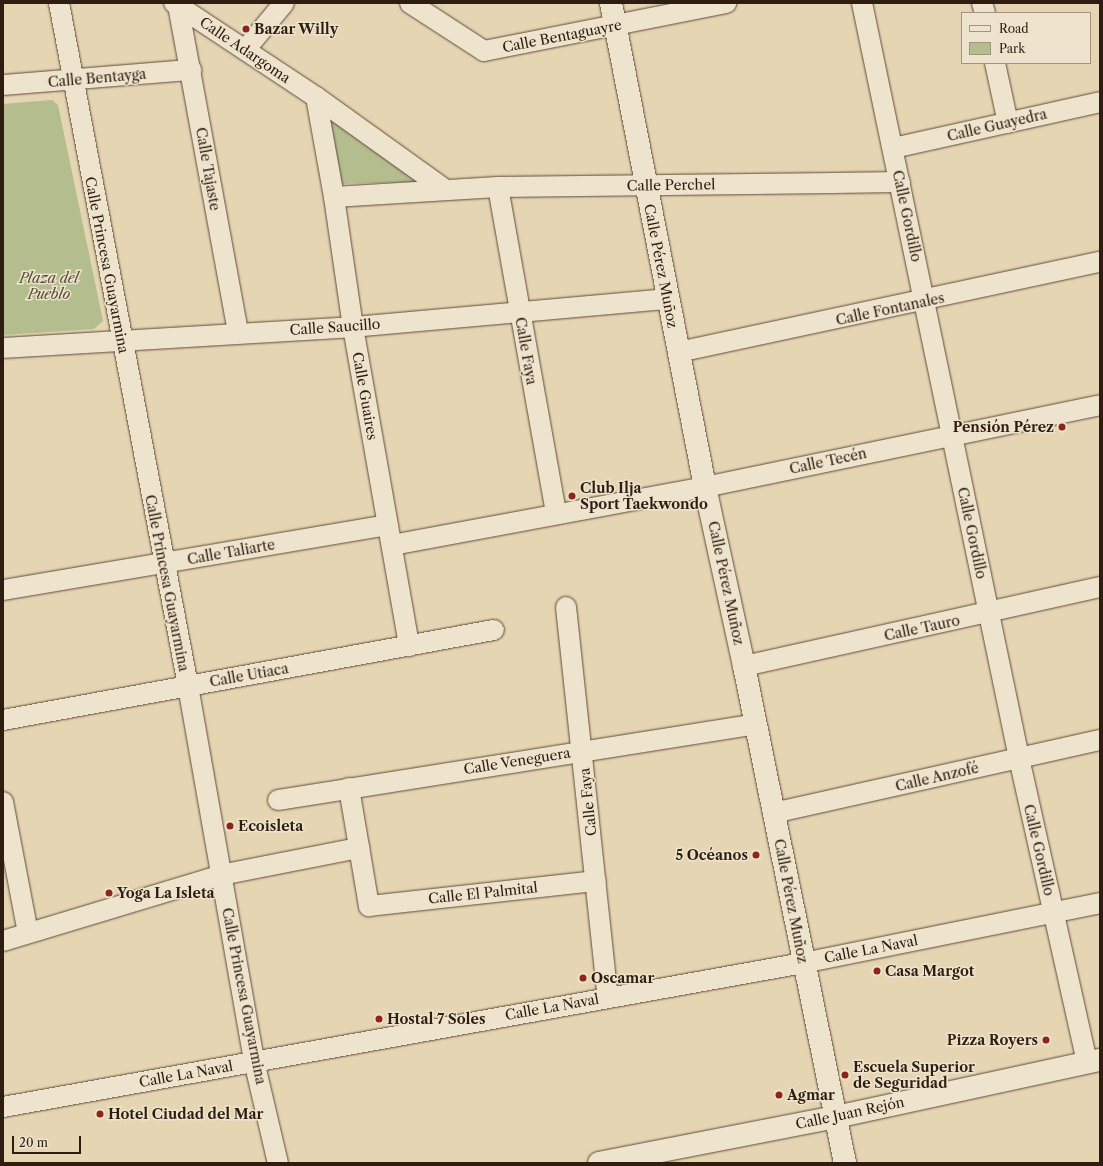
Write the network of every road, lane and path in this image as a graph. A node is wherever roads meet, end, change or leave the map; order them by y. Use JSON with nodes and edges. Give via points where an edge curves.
{"nodes":[{"id":1,"x":59,"y":3,"type":"edge"},
{"id":2,"x":284,"y":3,"type":"edge"},
{"id":3,"x":410,"y":3,"type":"edge"},
{"id":4,"x":611,"y":3,"type":"edge"},
{"id":5,"x":726,"y":3,"type":"edge"},
{"id":6,"x":862,"y":3,"type":"edge"},
{"id":7,"x":176,"y":4,"type":"edge"},
{"id":8,"x":616,"y":26,"type":"junction"},
{"id":9,"x":245,"y":50,"type":"junction"},
{"id":10,"x":995,"y":64,"type":"edge"},
{"id":11,"x":191,"y":70,"type":"junction"},
{"id":12,"x":71,"y":80,"type":"junction"},
{"id":13,"x":3,"y":85,"type":"edge"},
{"id":14,"x":316,"y":97,"type":"junction"},
{"id":15,"x":1100,"y":102,"type":"edge"},
{"id":16,"x":1008,"y":123,"type":"junction"},
{"id":17,"x":893,"y":148,"type":"junction"},
{"id":18,"x":900,"y":182,"type":"junction"},
{"id":19,"x":645,"y":185,"type":"junction"},
{"id":20,"x":498,"y":187,"type":"junction"},
{"id":21,"x":443,"y":188,"type":"junction"},
{"id":22,"x":334,"y":197,"type":"junction"},
{"id":23,"x":1100,"y":262,"type":"edge"},
{"id":24,"x":667,"y":299,"type":"junction"},
{"id":25,"x":925,"y":302,"type":"junction"},
{"id":26,"x":519,"y":312,"type":"junction"},
{"id":27,"x":353,"y":327,"type":"junction"},
{"id":28,"x":238,"y":333,"type":"junction"},
{"id":29,"x":121,"y":339,"type":"junction"},
{"id":30,"x":3,"y":348,"type":"edge"},
{"id":31,"x":679,"y":352,"type":"junction"},
{"id":32,"x":1100,"y":405,"type":"edge"},
{"id":33,"x":952,"y":435,"type":"junction"},
{"id":34,"x":705,"y":487,"type":"junction"},
{"id":35,"x":556,"y":514,"type":"junction"},
{"id":36,"x":388,"y":525,"type":"junction"},
{"id":37,"x":392,"y":545,"type":"junction"},
{"id":38,"x":163,"y":564,"type":"junction"},
{"id":39,"x":1100,"y":587,"type":"edge"},
{"id":40,"x":3,"y":590,"type":"edge"},
{"id":41,"x":566,"y":607,"type":"dead end"},
{"id":42,"x":989,"y":614,"type":"junction"},
{"id":43,"x":494,"y":630,"type":"dead end"},
{"id":44,"x":409,"y":646,"type":"junction"},
{"id":45,"x":744,"y":666,"type":"junction"},
{"id":46,"x":188,"y":686,"type":"junction"},
{"id":47,"x":3,"y":720,"type":"edge"},
{"id":48,"x":756,"y":724,"type":"junction"},
{"id":49,"x":1100,"y":740,"type":"edge"},
{"id":50,"x":583,"y":751,"type":"junction"},
{"id":51,"x":1019,"y":758,"type":"junction"},
{"id":52,"x":349,"y":788,"type":"junction"},
{"id":53,"x":278,"y":800,"type":"dead end"},
{"id":54,"x":3,"y":802,"type":"edge"},
{"id":55,"x":773,"y":813,"type":"junction"},
{"id":56,"x":359,"y":848,"type":"junction"},
{"id":57,"x":221,"y":874,"type":"junction"},
{"id":58,"x":596,"y":881,"type":"junction"},
{"id":59,"x":1100,"y":903,"type":"edge"},
{"id":60,"x":1053,"y":913,"type":"junction"},
{"id":61,"x":28,"y":933,"type":"junction"},
{"id":62,"x":3,"y":941,"type":"edge"},
{"id":63,"x":803,"y":963,"type":"junction"},
{"id":64,"x":608,"y":997,"type":"junction"},
{"id":65,"x":254,"y":1061,"type":"junction"},
{"id":66,"x":1094,"y":1061,"type":"edge"},
{"id":67,"x":3,"y":1107,"type":"edge"},
{"id":68,"x":836,"y":1117,"type":"junction"},
{"id":69,"x":608,"y":1162,"type":"edge"},
{"id":70,"x":278,"y":1163,"type":"edge"},
{"id":71,"x":845,"y":1163,"type":"edge"}],
"edges":[{"from":1,"to":12,"type":"street","name":"Calle Princesa Guayarmina"},
{"from":2,"to":9,"type":"street"},
{"from":3,"to":8,"type":"street","name":"Calle Bentaguayre","via":[[484,52]]},
{"from":4,"to":8,"type":"street","name":"Calle Pérez Muñoz"},
{"from":5,"to":8,"type":"street","name":"Calle Bentaguayre"},
{"from":6,"to":17,"type":"street","name":"Calle Gordillo"},
{"from":7,"to":9,"type":"street","name":"Calle Adargoma"},
{"from":7,"to":11,"type":"street","name":"Calle Tajaste"},
{"from":8,"to":19,"type":"street","name":"Calle Pérez Muñoz"},
{"from":9,"to":14,"type":"street","name":"Calle Adargoma"},
{"from":10,"to":16,"type":"street"},
{"from":11,"to":12,"type":"street","name":"Calle Bentayga"},
{"from":11,"to":28,"type":"street","name":"Calle Tajaste"},
{"from":12,"to":13,"type":"street","name":"Calle Bentayga"},
{"from":12,"to":29,"type":"street","name":"Calle Princesa Guayarmina"},
{"from":14,"to":21,"type":"street"},
{"from":14,"to":22,"type":"street","name":"Calle Guaires"},
{"from":15,"to":16,"type":"street","name":"Calle Guayedra"},
{"from":16,"to":17,"type":"street","name":"Calle Guayedra"},
{"from":17,"to":18,"type":"street","name":"Calle Gordillo"},
{"from":18,"to":19,"type":"street","name":"Calle Perchel"},
{"from":18,"to":25,"type":"street","name":"Calle Gordillo"},
{"from":19,"to":20,"type":"street","name":"Calle Perchel"},
{"from":19,"to":24,"type":"street","name":"Calle Pérez Muñoz"},
{"from":20,"to":21,"type":"street","name":"Calle Perchel"},
{"from":20,"to":26,"type":"street","name":"Calle Faya"},
{"from":21,"to":22,"type":"street","name":"Calle Perchel"},
{"from":22,"to":27,"type":"street","name":"Calle Guaires"},
{"from":23,"to":25,"type":"street","name":"Calle Fontanales"},
{"from":24,"to":26,"type":"street","name":"Calle Saucillo"},
{"from":24,"to":31,"type":"street","name":"Calle Pérez Muñoz"},
{"from":25,"to":31,"type":"street","name":"Calle Fontanales"},
{"from":25,"to":33,"type":"street","name":"Calle Gordillo"},
{"from":26,"to":27,"type":"street","name":"Calle Saucillo"},
{"from":26,"to":35,"type":"street","name":"Calle Faya"},
{"from":27,"to":28,"type":"street","name":"Calle Saucillo"},
{"from":27,"to":36,"type":"street","name":"Calle Guaires"},
{"from":28,"to":29,"type":"street","name":"Calle Saucillo"},
{"from":29,"to":30,"type":"street","name":"Calle Saucillo"},
{"from":29,"to":38,"type":"street","name":"Calle Princesa Guayarmina"},
{"from":31,"to":34,"type":"street","name":"Calle Pérez Muñoz"},
{"from":32,"to":33,"type":"street","name":"Calle Tecén"},
{"from":33,"to":34,"type":"street","name":"Calle Tecén"},
{"from":33,"to":42,"type":"street","name":"Calle Gordillo"},
{"from":34,"to":35,"type":"street","name":"Calle Tecén"},
{"from":34,"to":45,"type":"street","name":"Calle Pérez Muñoz"},
{"from":35,"to":37,"type":"street"},
{"from":36,"to":37,"type":"street","name":"Calle Guaires"},
{"from":36,"to":38,"type":"street","name":"Calle Taliarte"},
{"from":37,"to":44,"type":"street","name":"Calle Guaires"},
{"from":38,"to":40,"type":"street","name":"Calle Taliarte"},
{"from":38,"to":46,"type":"street","name":"Calle Princesa Guayarmina"},
{"from":39,"to":42,"type":"street","name":"Calle Tauro"},
{"from":41,"to":50,"type":"street","name":"Calle Faya"},
{"from":42,"to":45,"type":"street","name":"Calle Tauro"},
{"from":42,"to":51,"type":"street","name":"Calle Gordillo"},
{"from":43,"to":44,"type":"street","name":"Calle Utiaca"},
{"from":44,"to":46,"type":"street","name":"Calle Utiaca"},
{"from":45,"to":48,"type":"street","name":"Calle Pérez Muñoz"},
{"from":46,"to":47,"type":"street","name":"Calle Utiaca"},
{"from":46,"to":57,"type":"street","name":"Calle Princesa Guayarmina"},
{"from":48,"to":50,"type":"street","name":"Calle Veneguera"},
{"from":48,"to":55,"type":"street","name":"Calle Pérez Muñoz"},
{"from":49,"to":51,"type":"street","name":"Calle Anzofé"},
{"from":50,"to":52,"type":"street","name":"Calle Veneguera"},
{"from":50,"to":58,"type":"street","name":"Calle Faya"},
{"from":51,"to":55,"type":"street","name":"Calle Anzofé"},
{"from":51,"to":60,"type":"street","name":"Calle Gordillo"},
{"from":52,"to":53,"type":"street","name":"Calle Veneguera"},
{"from":52,"to":56,"type":"street"},
{"from":54,"to":61,"type":"street"},
{"from":55,"to":63,"type":"street","name":"Calle Pérez Muñoz"},
{"from":56,"to":57,"type":"street"},
{"from":56,"to":58,"type":"street","name":"Calle El Palmital","via":[[369,906]]},
{"from":57,"to":61,"type":"street"},
{"from":57,"to":65,"type":"street","name":"Calle Princesa Guayarmina"},
{"from":58,"to":64,"type":"street","name":"Calle Faya"},
{"from":59,"to":60,"type":"street","name":"Calle La Naval"},
{"from":60,"to":63,"type":"street","name":"Calle La Naval"},
{"from":60,"to":66,"type":"street","name":"Calle Gordillo"},
{"from":61,"to":62,"type":"street"},
{"from":63,"to":64,"type":"street","name":"Calle La Naval"},
{"from":63,"to":68,"type":"street","name":"Calle Pérez Muñoz"},
{"from":64,"to":65,"type":"street","name":"Calle La Naval"},
{"from":65,"to":67,"type":"street","name":"Calle La Naval"},
{"from":65,"to":70,"type":"street","name":"Calle Princesa Guayarmina"},
{"from":66,"to":68,"type":"street","name":"Calle Juan Rejón"},
{"from":68,"to":69,"type":"street","name":"Calle Juan Rejón"},
{"from":68,"to":71,"type":"street","name":"Calle Pérez Muñoz"}]}
